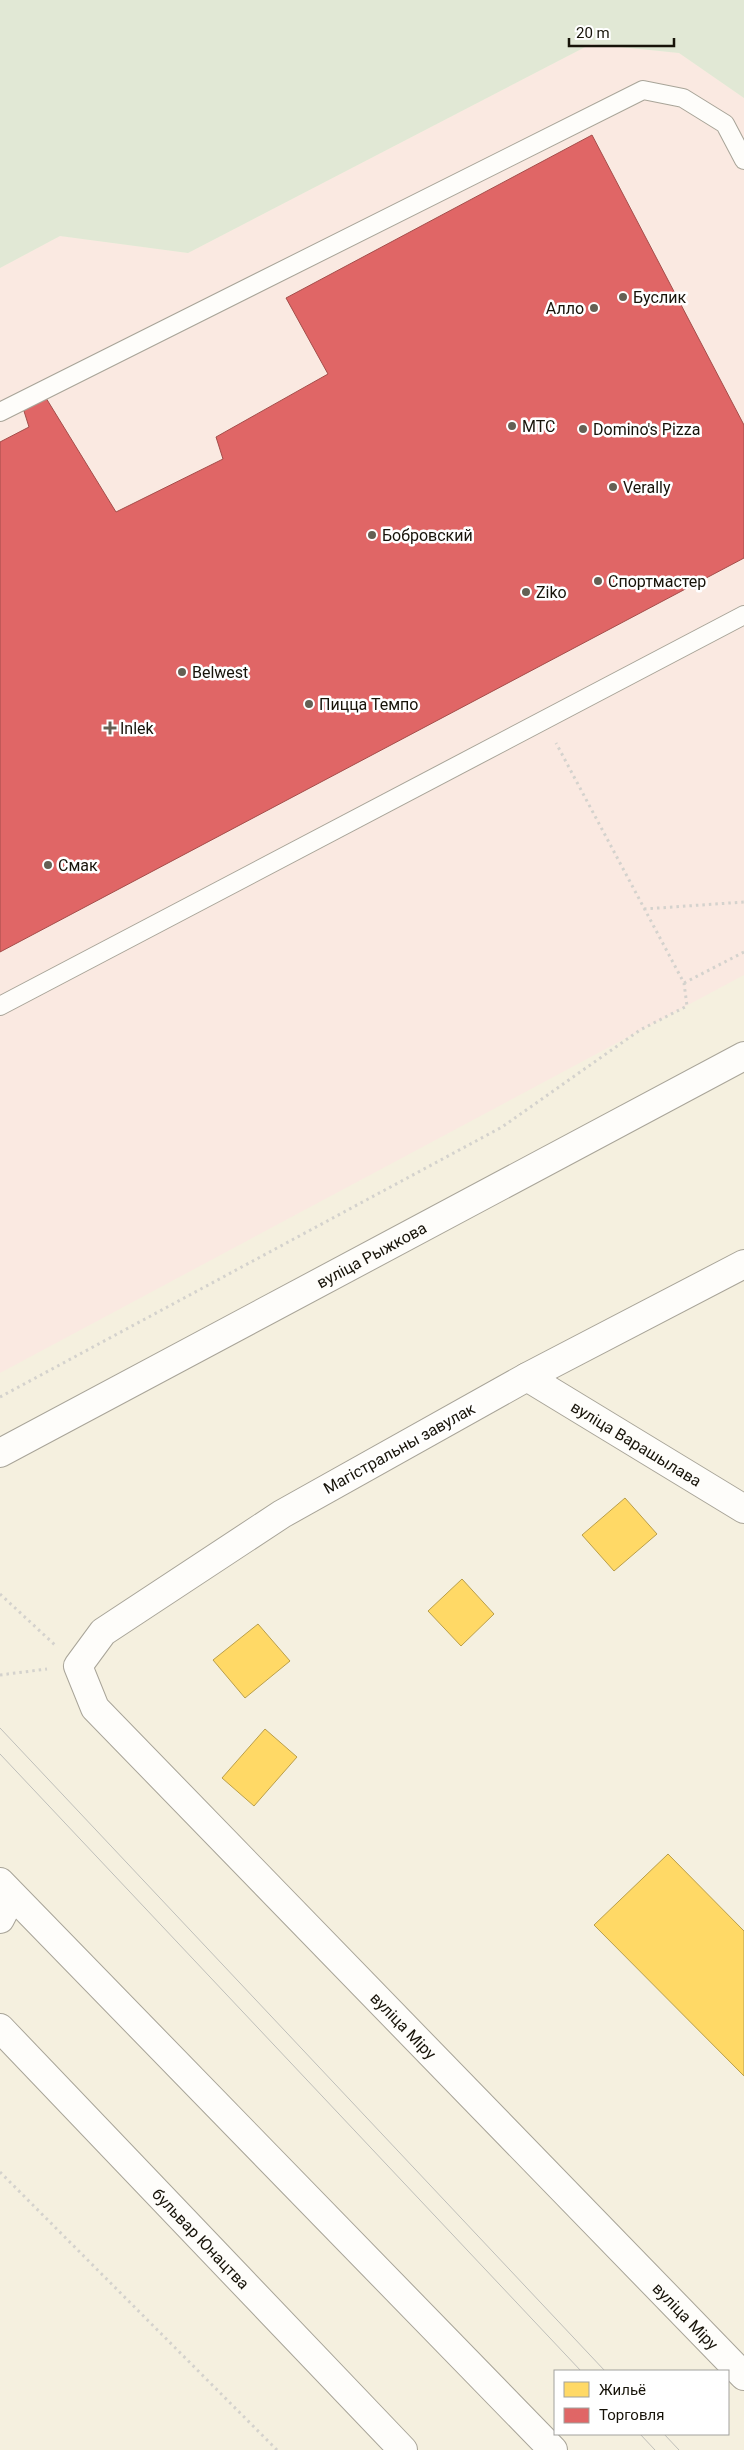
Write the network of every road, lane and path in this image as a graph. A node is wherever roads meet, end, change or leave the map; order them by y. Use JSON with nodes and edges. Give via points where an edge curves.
{"nodes":[{"id":1,"x":744,"y":160,"type":"edge"},
{"id":2,"x":0,"y":412,"type":"edge"},
{"id":3,"x":744,"y":615,"type":"edge"},
{"id":4,"x":744,"y":902,"type":"edge"},
{"id":5,"x":642,"y":905,"type":"dead end"},
{"id":6,"x":644,"y":909,"type":"junction"},
{"id":7,"x":744,"y":952,"type":"edge"},
{"id":8,"x":684,"y":983,"type":"junction"},
{"id":9,"x":0,"y":1006,"type":"edge"},
{"id":10,"x":744,"y":1056,"type":"edge"},
{"id":11,"x":744,"y":1264,"type":"edge"},
{"id":12,"x":527,"y":1377,"type":"junction"},
{"id":13,"x":0,"y":1397,"type":"edge"},
{"id":14,"x":0,"y":1453,"type":"edge"},
{"id":15,"x":744,"y":1509,"type":"edge"},
{"id":16,"x":0,"y":1594,"type":"edge"},
{"id":17,"x":78,"y":1666,"type":"junction"},
{"id":18,"x":0,"y":1674,"type":"edge"},
{"id":19,"x":4,"y":1899,"type":"edge"},
{"id":20,"x":0,"y":2028,"type":"edge"},
{"id":21,"x":0,"y":2172,"type":"edge"},
{"id":22,"x":744,"y":2376,"type":"edge"},
{"id":23,"x":277,"y":2450,"type":"edge"},
{"id":24,"x":403,"y":2450,"type":"edge"},
{"id":25,"x":553,"y":2450,"type":"edge"}],
"edges":[{"from":1,"to":2,"type":"lane","via":[[725,124],[683,98],[643,90]]},
{"from":3,"to":9,"type":"lane"},
{"from":4,"to":6,"type":"path"},
{"from":5,"to":6,"type":"path"},
{"from":6,"to":8,"type":"path"},
{"from":7,"to":8,"type":"path"},
{"from":8,"to":13,"type":"path","via":[[687,1006],[640,1030],[502,1127]]},
{"from":10,"to":14,"type":"street","name":"вуліца Рыжкова"},
{"from":11,"to":12,"type":"street","name":"Магістральны завулак"},
{"from":12,"to":15,"type":"street","name":"вуліца Варашылава"},
{"from":12,"to":17,"type":"street","name":"Магістральны завулак","via":[[282,1514],[103,1632]]},
{"from":16,"to":17,"type":"path"},
{"from":17,"to":18,"type":"path"},
{"from":17,"to":22,"type":"street","name":"вуліца Міру","via":[[95,1708]]},
{"from":19,"to":25,"type":"street"},
{"from":20,"to":24,"type":"street","name":"бульвар Юнацтва"},
{"from":21,"to":23,"type":"path"}]}
